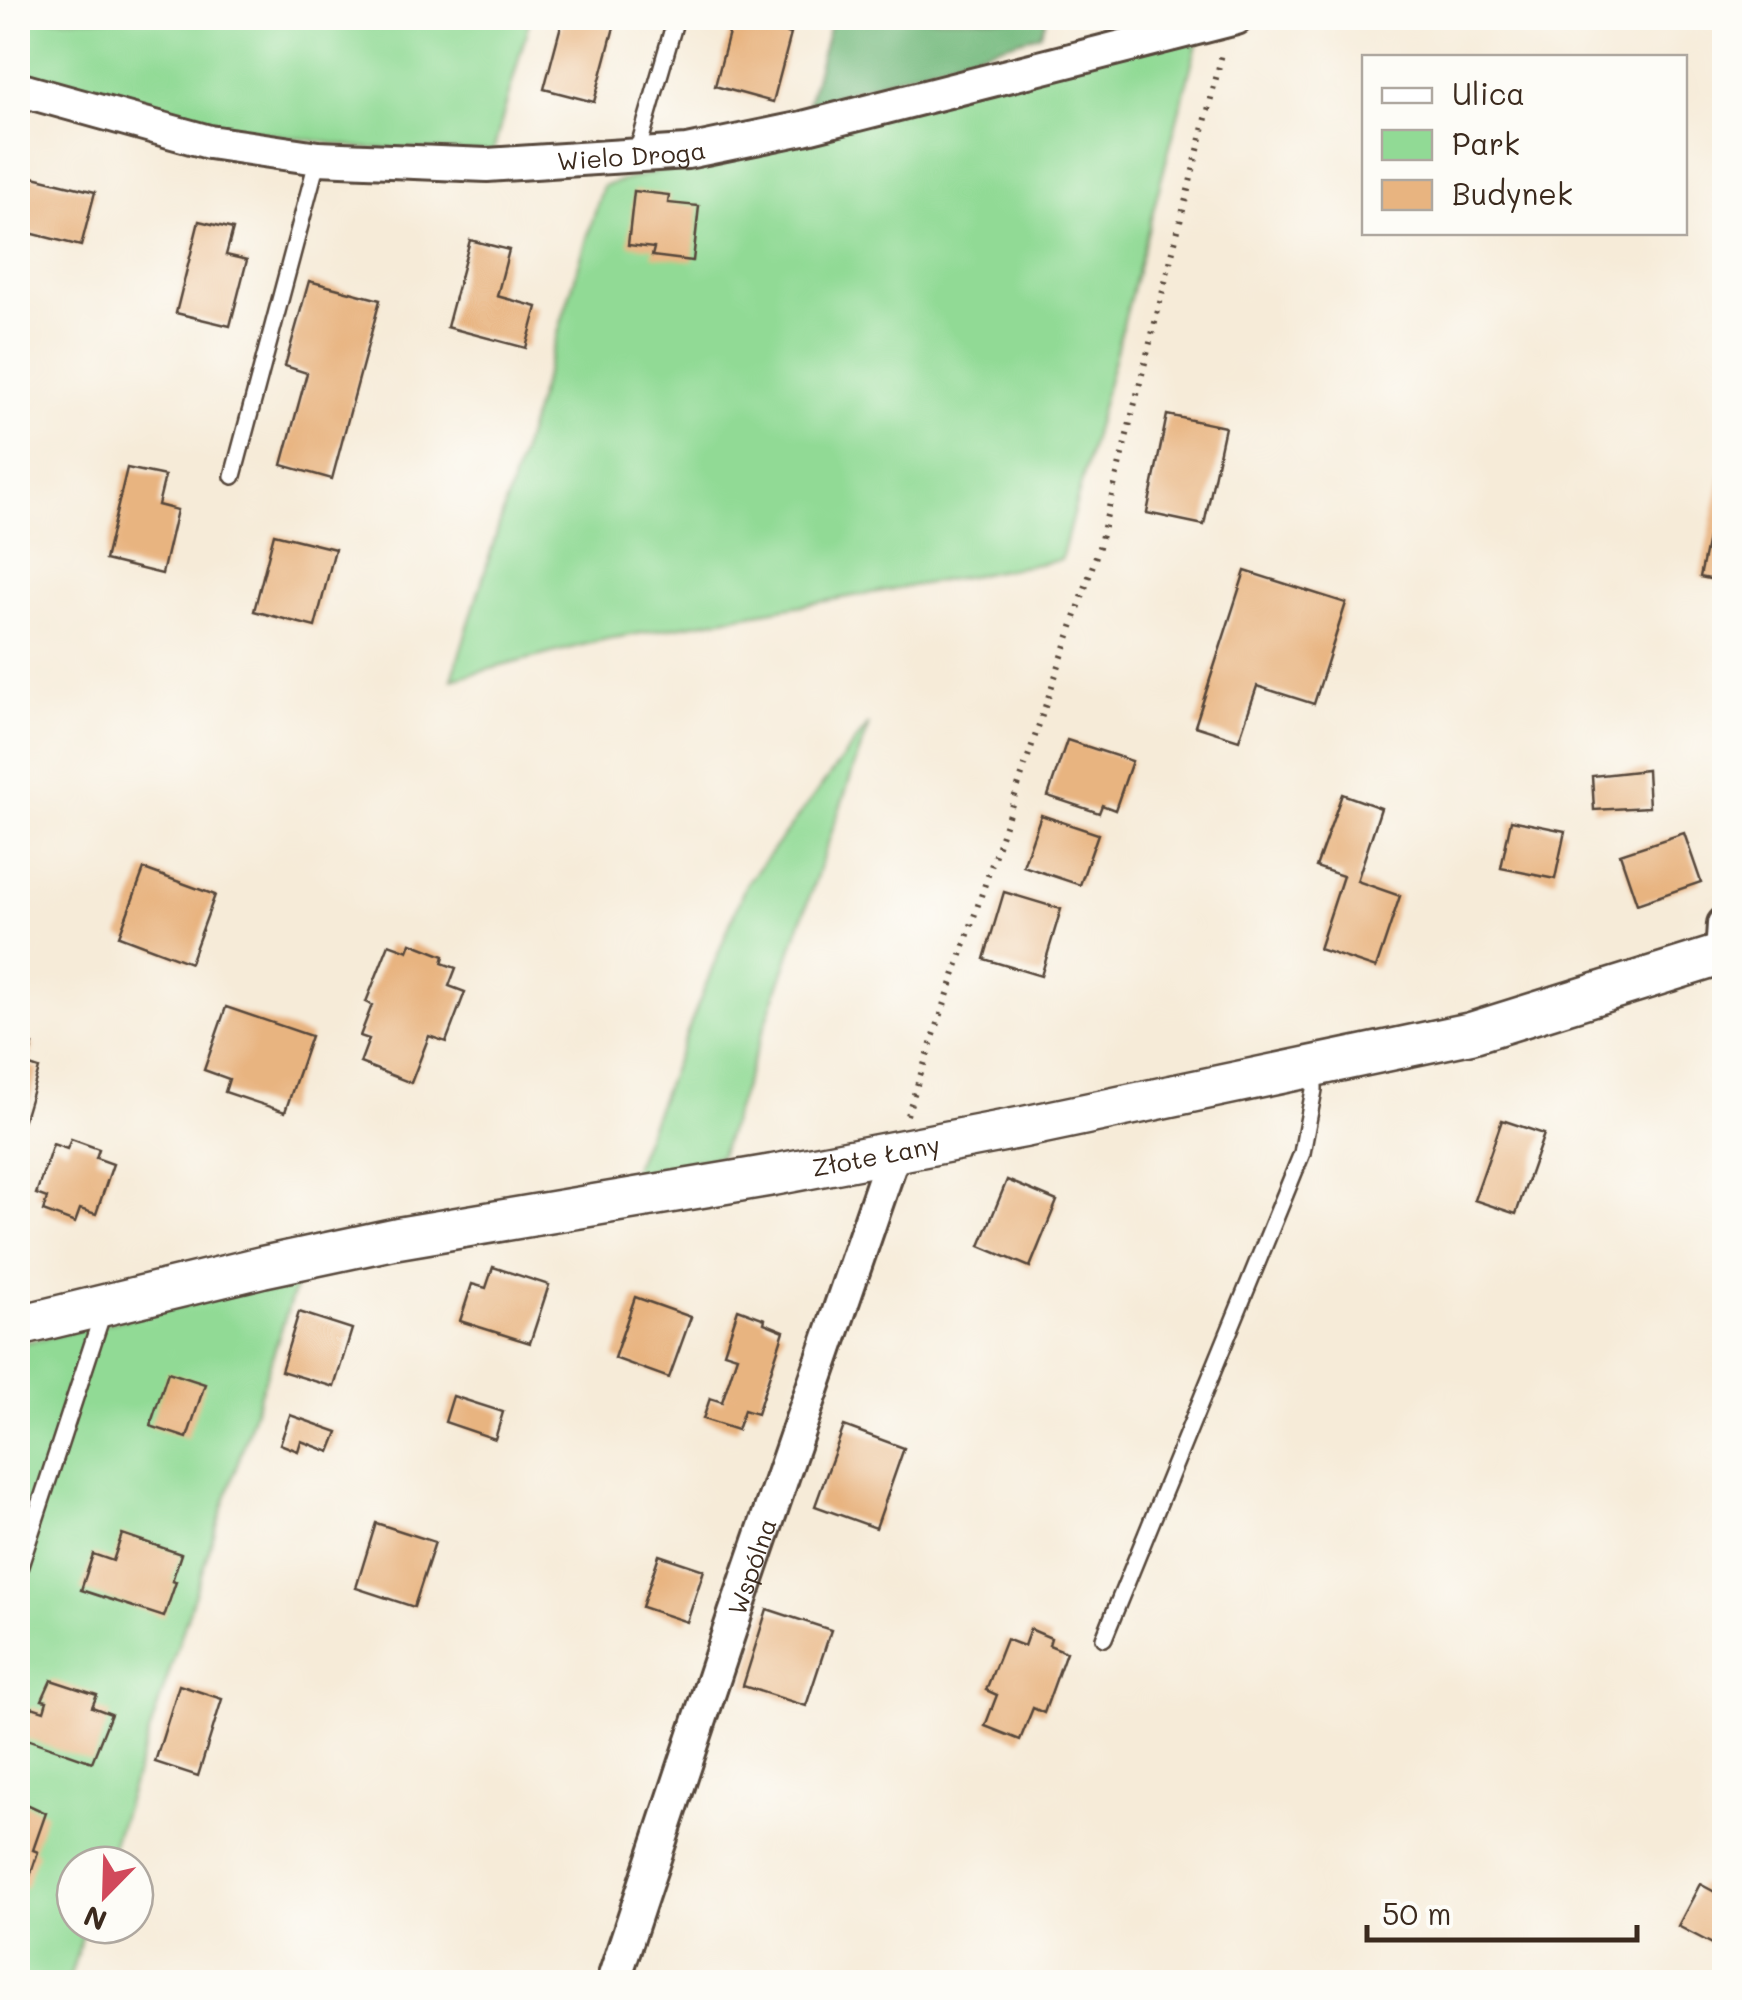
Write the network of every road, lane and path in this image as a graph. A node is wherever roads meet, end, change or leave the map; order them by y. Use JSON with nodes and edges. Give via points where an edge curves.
{"nodes":[{"id":1,"x":676,"y":18,"type":"edge"},
{"id":2,"x":1234,"y":18,"type":"edge"},
{"id":3,"x":18,"y":89,"type":"edge"},
{"id":4,"x":636,"y":156,"type":"junction"},
{"id":5,"x":318,"y":158,"type":"junction"},
{"id":6,"x":233,"y":476,"type":"dead end"},
{"id":7,"x":1724,"y":944,"type":"edge"},
{"id":8,"x":1314,"y":1066,"type":"junction"},
{"id":9,"x":894,"y":1152,"type":"junction"},
{"id":10,"x":105,"y":1305,"type":"junction"},
{"id":11,"x":18,"y":1326,"type":"edge"},
{"id":12,"x":18,"y":1572,"type":"edge"},
{"id":13,"x":1104,"y":1638,"type":"dead end"},
{"id":14,"x":613,"y":1982,"type":"edge"}],
"edges":[{"from":1,"to":4,"type":"lane"},
{"from":2,"to":4,"type":"street","name":"Wielo Droga","via":[[804,128]]},
{"from":2,"to":9,"type":"path","via":[[1099,547]]},
{"from":3,"to":5,"type":"street","name":"Wielo Droga","via":[[209,142]]},
{"from":4,"to":5,"type":"street","name":"Wielo Droga","via":[[487,165]]},
{"from":5,"to":6,"type":"lane"},
{"from":7,"to":8,"type":"street","name":"Złote Łany","via":[[1472,1033]]},
{"from":8,"to":9,"type":"street","name":"Złote Łany"},
{"from":8,"to":13,"type":"lane","via":[[1302,1154]]},
{"from":9,"to":10,"type":"street","name":"Złote Łany","via":[[398,1238]]},
{"from":9,"to":14,"type":"street","name":"Wspólna"},
{"from":10,"to":11,"type":"street","name":"Złote Łany"},
{"from":10,"to":12,"type":"lane"}]}
